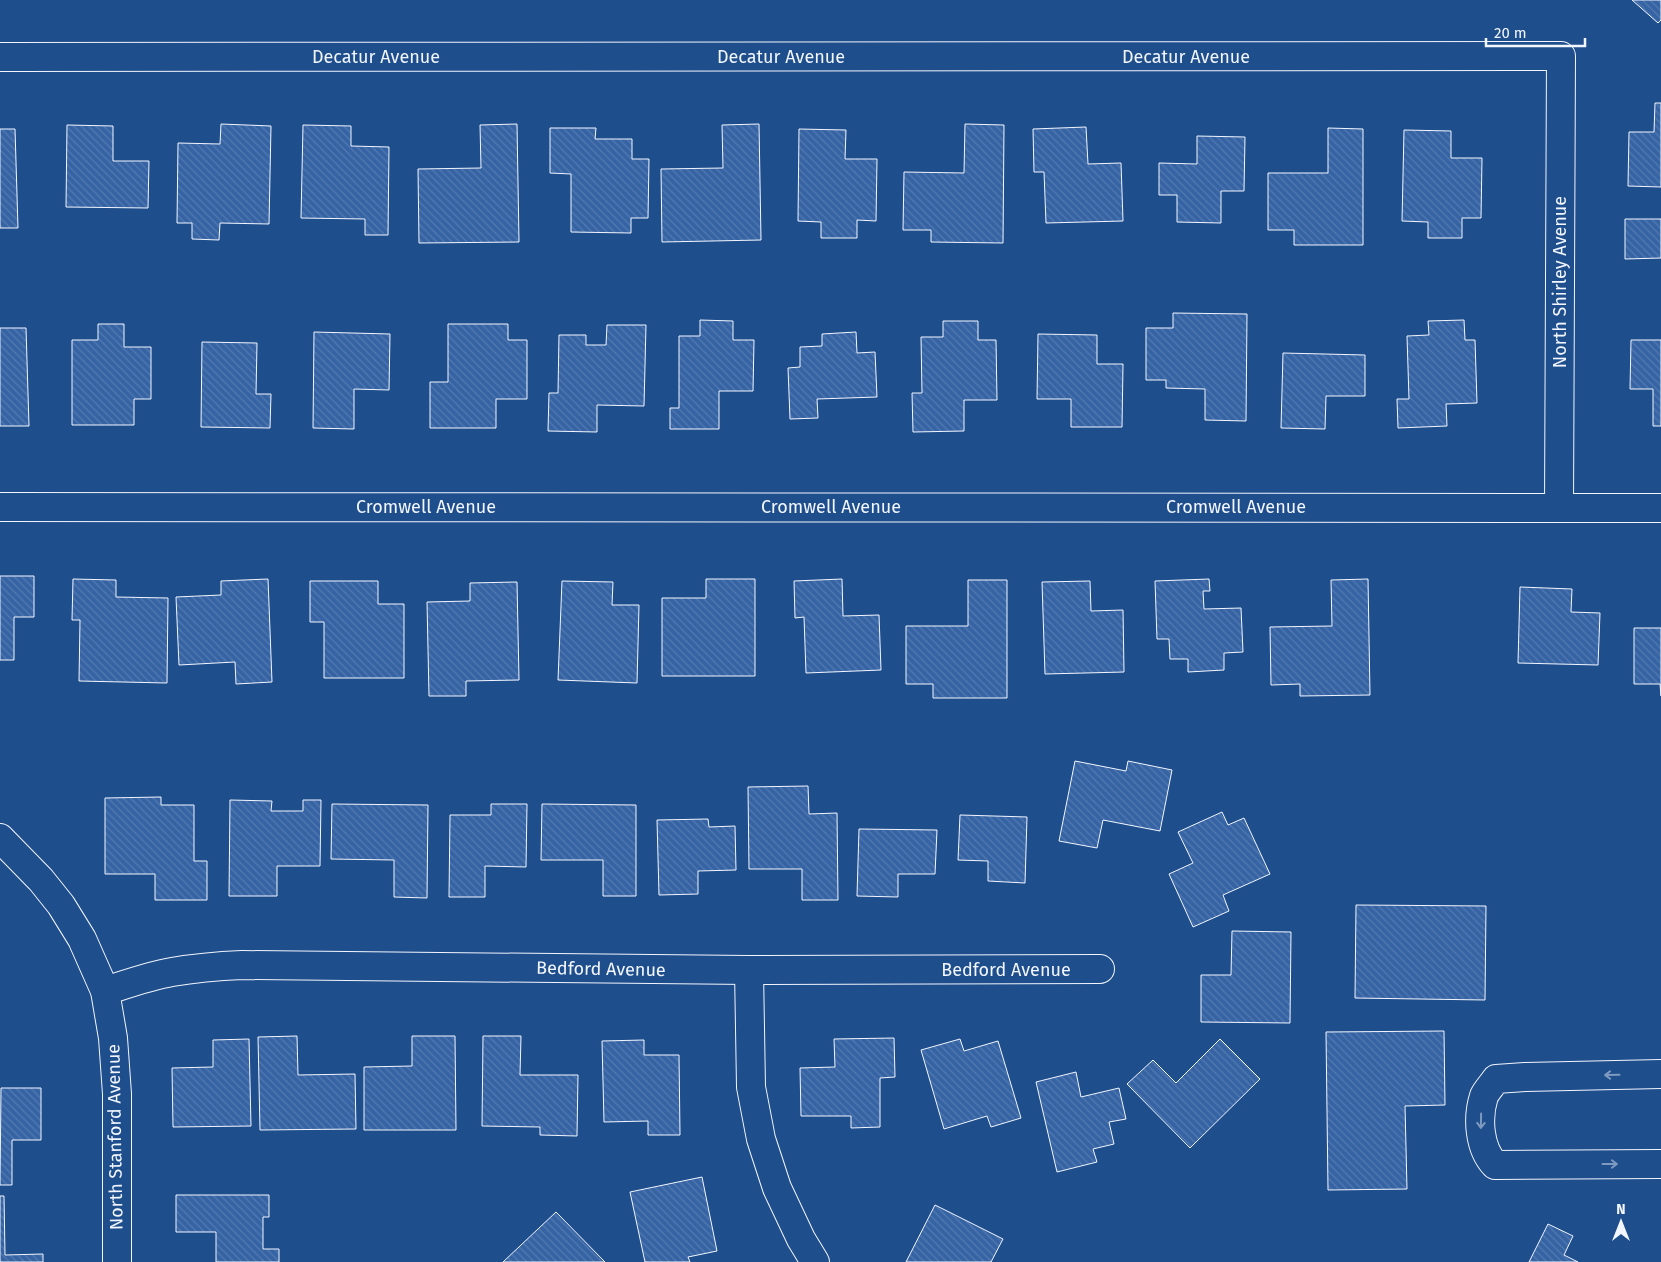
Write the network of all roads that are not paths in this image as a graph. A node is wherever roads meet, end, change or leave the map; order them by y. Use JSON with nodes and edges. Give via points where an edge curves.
{"nodes":[{"id":1,"x":1561,"y":56,"type":"joint"},
{"id":2,"x":0,"y":57,"type":"edge"},
{"id":3,"x":0,"y":507,"type":"edge"},
{"id":4,"x":1559,"y":507,"type":"junction"},
{"id":5,"x":1661,"y":508,"type":"edge"},
{"id":6,"x":0,"y":838,"type":"edge"},
{"id":7,"x":1100,"y":969,"type":"dead end"},
{"id":8,"x":749,"y":970,"type":"junction"},
{"id":9,"x":105,"y":991,"type":"junction"},
{"id":10,"x":1661,"y":1074,"type":"edge"},
{"id":11,"x":1661,"y":1164,"type":"edge"},
{"id":12,"x":117,"y":1262,"type":"edge"},
{"id":13,"x":815,"y":1262,"type":"edge"}],
"edges":[{"from":1,"to":2,"type":"street","name":"Decatur Avenue"},
{"from":1,"to":4,"type":"street","name":"North Shirley Avenue"},
{"from":3,"to":4,"type":"street","name":"Cromwell Avenue"},
{"from":4,"to":5,"type":"street","name":"Cromwell Avenue"},
{"from":6,"to":9,"type":"street","name":"North Stanford Avenue","via":[[62,905],[82,939]]},
{"from":7,"to":8,"type":"street","name":"Bedford Avenue"},
{"from":8,"to":9,"type":"street","name":"Bedford Avenue","via":[[242,965],[171,972]]},
{"from":8,"to":13,"type":"street","via":[[751,1087],[761,1139],[778,1188]]},
{"from":9,"to":12,"type":"street","name":"North Stanford Avenue","via":[[113,1038],[117,1094]]},
{"from":10,"to":11,"type":"street","one_way":true,"via":[[1496,1080],[1485,1094],[1481,1132],[1483,1146],[1495,1165]]}]}
